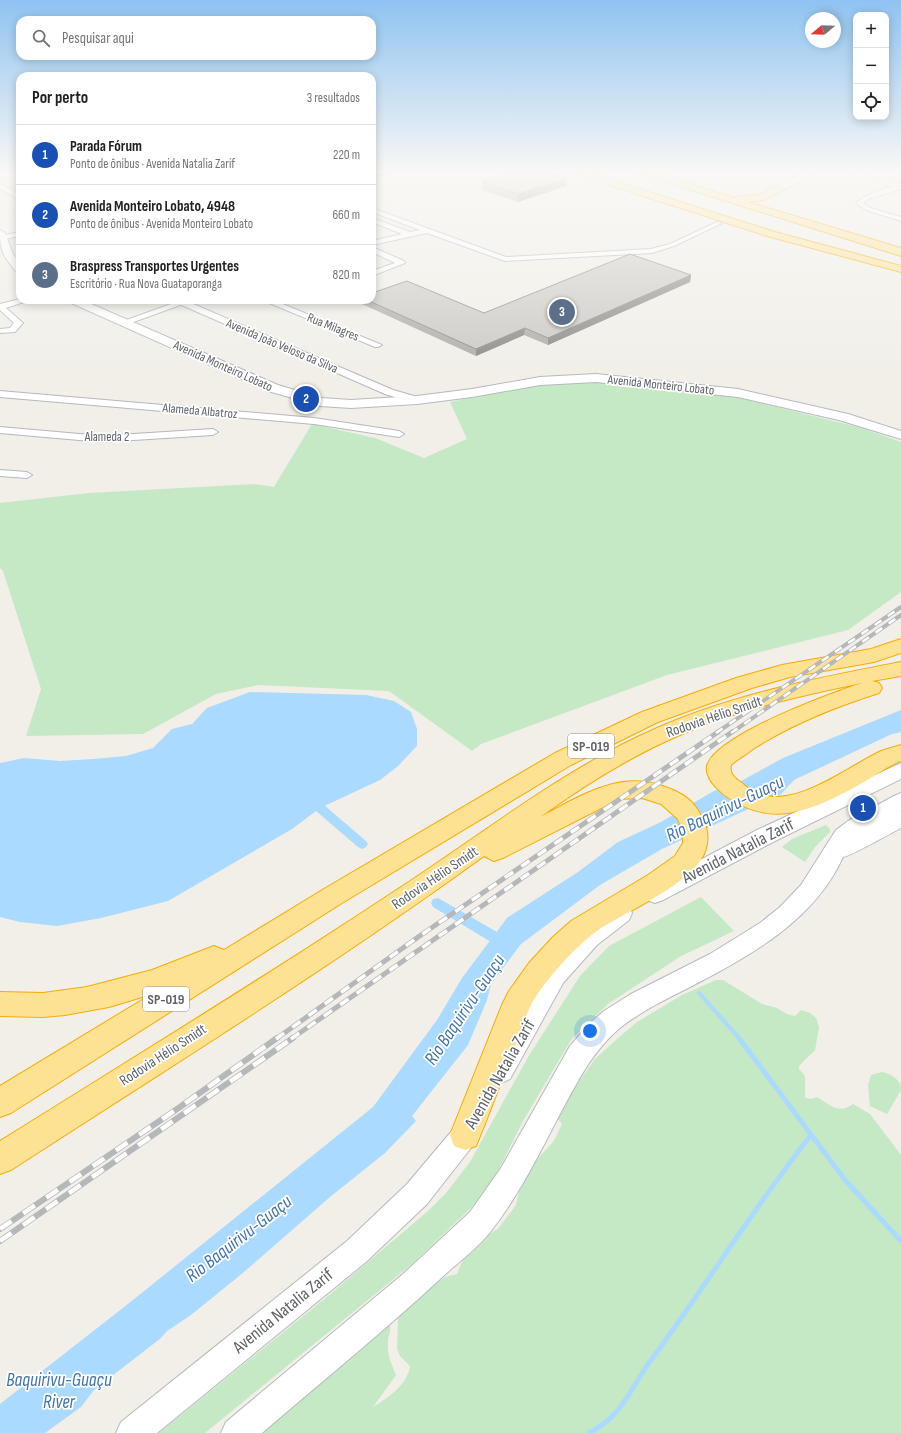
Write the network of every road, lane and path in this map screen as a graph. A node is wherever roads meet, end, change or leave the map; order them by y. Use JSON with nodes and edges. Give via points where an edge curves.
{"nodes":[{"id":1,"x":3,"y":240,"type":"edge"},
{"id":2,"x":455,"y":240,"type":"edge"},
{"id":3,"x":681,"y":240,"type":"edge"},
{"id":4,"x":800,"y":240,"type":"edge"},
{"id":5,"x":813,"y":240,"type":"edge"},
{"id":6,"x":818,"y":240,"type":"edge"},
{"id":7,"x":825,"y":240,"type":"edge"},
{"id":8,"x":854,"y":240,"type":"edge"},
{"id":9,"x":861,"y":240,"type":"edge"},
{"id":10,"x":376,"y":251,"type":"edge"},
{"id":11,"x":901,"y":252,"type":"edge"},
{"id":12,"x":901,"y":256,"type":"edge"},
{"id":13,"x":16,"y":265,"type":"edge"},
{"id":14,"x":901,"y":266,"type":"edge"},
{"id":15,"x":376,"y":273,"type":"edge"},
{"id":16,"x":16,"y":303,"type":"edge"},
{"id":17,"x":82,"y":304,"type":"edge"},
{"id":18,"x":175,"y":304,"type":"edge"},
{"id":19,"x":190,"y":304,"type":"edge"},
{"id":20,"x":282,"y":304,"type":"edge"},
{"id":21,"x":279,"y":305,"type":"joint"},
{"id":22,"x":1,"y":307,"type":"edge"},
{"id":23,"x":125,"y":322,"type":"junction"},
{"id":24,"x":0,"y":332,"type":"edge"},
{"id":25,"x":378,"y":345,"type":"dead end"},
{"id":26,"x":389,"y":392,"type":"junction"},
{"id":27,"x":0,"y":394,"type":"edge"},
{"id":28,"x":417,"y":400,"type":"junction"},
{"id":29,"x":380,"y":402,"type":"junction"},
{"id":30,"x":0,"y":430,"type":"edge"},
{"id":31,"x":213,"y":432,"type":"dead end"},
{"id":32,"x":399,"y":434,"type":"dead end"},
{"id":33,"x":901,"y":435,"type":"edge"},
{"id":34,"x":0,"y":473,"type":"edge"},
{"id":35,"x":27,"y":475,"type":"dead end"},
{"id":36,"x":901,"y":646,"type":"edge"},
{"id":37,"x":874,"y":655,"type":"junction"},
{"id":38,"x":901,"y":656,"type":"edge"},
{"id":39,"x":901,"y":670,"type":"edge"},
{"id":40,"x":901,"y":680,"type":"edge"},
{"id":41,"x":901,"y":753,"type":"edge"},
{"id":42,"x":901,"y":770,"type":"edge"},
{"id":43,"x":901,"y":801,"type":"edge"},
{"id":44,"x":901,"y":819,"type":"edge"},
{"id":45,"x":831,"y":859,"type":"junction"},
{"id":46,"x":333,"y":896,"type":"junction"},
{"id":47,"x":408,"y":896,"type":"junction"},
{"id":48,"x":0,"y":1004,"type":"edge"},
{"id":49,"x":0,"y":1103,"type":"edge"},
{"id":50,"x":465,"y":1135,"type":"junction"},
{"id":51,"x":0,"y":1159,"type":"edge"},
{"id":52,"x":132,"y":1433,"type":"edge"},
{"id":53,"x":237,"y":1433,"type":"edge"}],
"edges":[{"from":1,"to":13,"type":"main road","via":[[8,255]]},
{"from":2,"to":3,"type":"street","via":[[500,257],[513,259],[659,250]]},
{"from":4,"to":14,"type":"highway"},
{"from":5,"to":14,"type":"highway"},
{"from":6,"to":14,"type":"highway"},
{"from":7,"to":14,"type":"highway"},
{"from":8,"to":12,"type":"highway"},
{"from":9,"to":11,"type":"highway"},
{"from":10,"to":15,"type":"street","via":[[401,263]]},
{"from":16,"to":22,"type":"street"},
{"from":17,"to":23,"type":"main road","name":"Avenida Monteiro Lobato"},
{"from":18,"to":23,"type":"street"},
{"from":19,"to":26,"type":"street","name":"Avenida João Veloso da Silva"},
{"from":20,"to":21,"type":"street"},
{"from":21,"to":25,"type":"street","name":"Rua Milagres"},
{"from":22,"to":24,"type":"street","via":[[18,323],[12,330]]},
{"from":23,"to":29,"type":"main road","name":"Avenida Monteiro Lobato","via":[[224,368],[288,394],[335,404]]},
{"from":26,"to":28,"type":"street","name":"Avenida Monteiro Lobato"},
{"from":26,"to":29,"type":"street"},
{"from":27,"to":32,"type":"street","name":"Alameda Albatroz","via":[[314,421]]},
{"from":28,"to":29,"type":"main road","name":"Avenida Monteiro Lobato"},
{"from":28,"to":33,"type":"main road","name":"Avenida Monteiro Lobato","via":[[554,379],[612,379],[757,396],[843,417]]},
{"from":30,"to":31,"type":"street","name":"Alameda 2","via":[[102,439]]},
{"from":34,"to":35,"type":"street"},
{"from":36,"to":37,"type":"highway","name":"Rodovia Hélio Smidt","number":"SP-019"},
{"from":37,"to":38,"type":"highway","name":"Rodovia Hélio Smidt","number":"SP-019"},
{"from":37,"to":46,"type":"highway","name":"Rodovia Hélio Smidt","number":"SP-019","via":[[789,670],[744,683],[650,717],[563,759]]},
{"from":39,"to":47,"type":"highway","name":"Rodovia Hélio Smidt","number":"SP-019","via":[[744,704],[666,732],[619,755],[575,781]]},
{"from":40,"to":41,"type":"highway","via":[[843,696],[778,724],[759,734],[721,762],[718,769],[723,780],[734,792],[767,805],[786,805],[813,798]]},
{"from":42,"to":50,"type":"main road","name":"Avenida Natalia Zarif","via":[[765,836],[623,912],[589,938],[555,976]]},
{"from":43,"to":45,"type":"main road","via":[[855,827],[836,847]]},
{"from":44,"to":45,"type":"main road","via":[[854,842]]},
{"from":45,"to":53,"type":"main road","via":[[809,891],[788,914],[768,930],[718,961],[640,1001],[598,1032],[579,1054],[511,1178],[480,1222],[413,1284]]},
{"from":46,"to":48,"type":"highway","via":[[213,957],[160,980],[102,996],[44,1004]]},
{"from":46,"to":49,"type":"highway","name":"Rodovia Hélio Smidt","number":"SP-019"},
{"from":47,"to":50,"type":"highway","via":[[610,792],[642,790],[673,799],[683,807],[696,830],[696,841],[690,857],[679,868],[610,908],[580,929],[539,972],[519,1001]]},
{"from":47,"to":51,"type":"highway","name":"Rodovia Hélio Smidt","number":"SP-019"},
{"from":50,"to":52,"type":"main road","name":"Avenida Natalia Zarif","via":[[417,1194],[357,1252]]}]}
